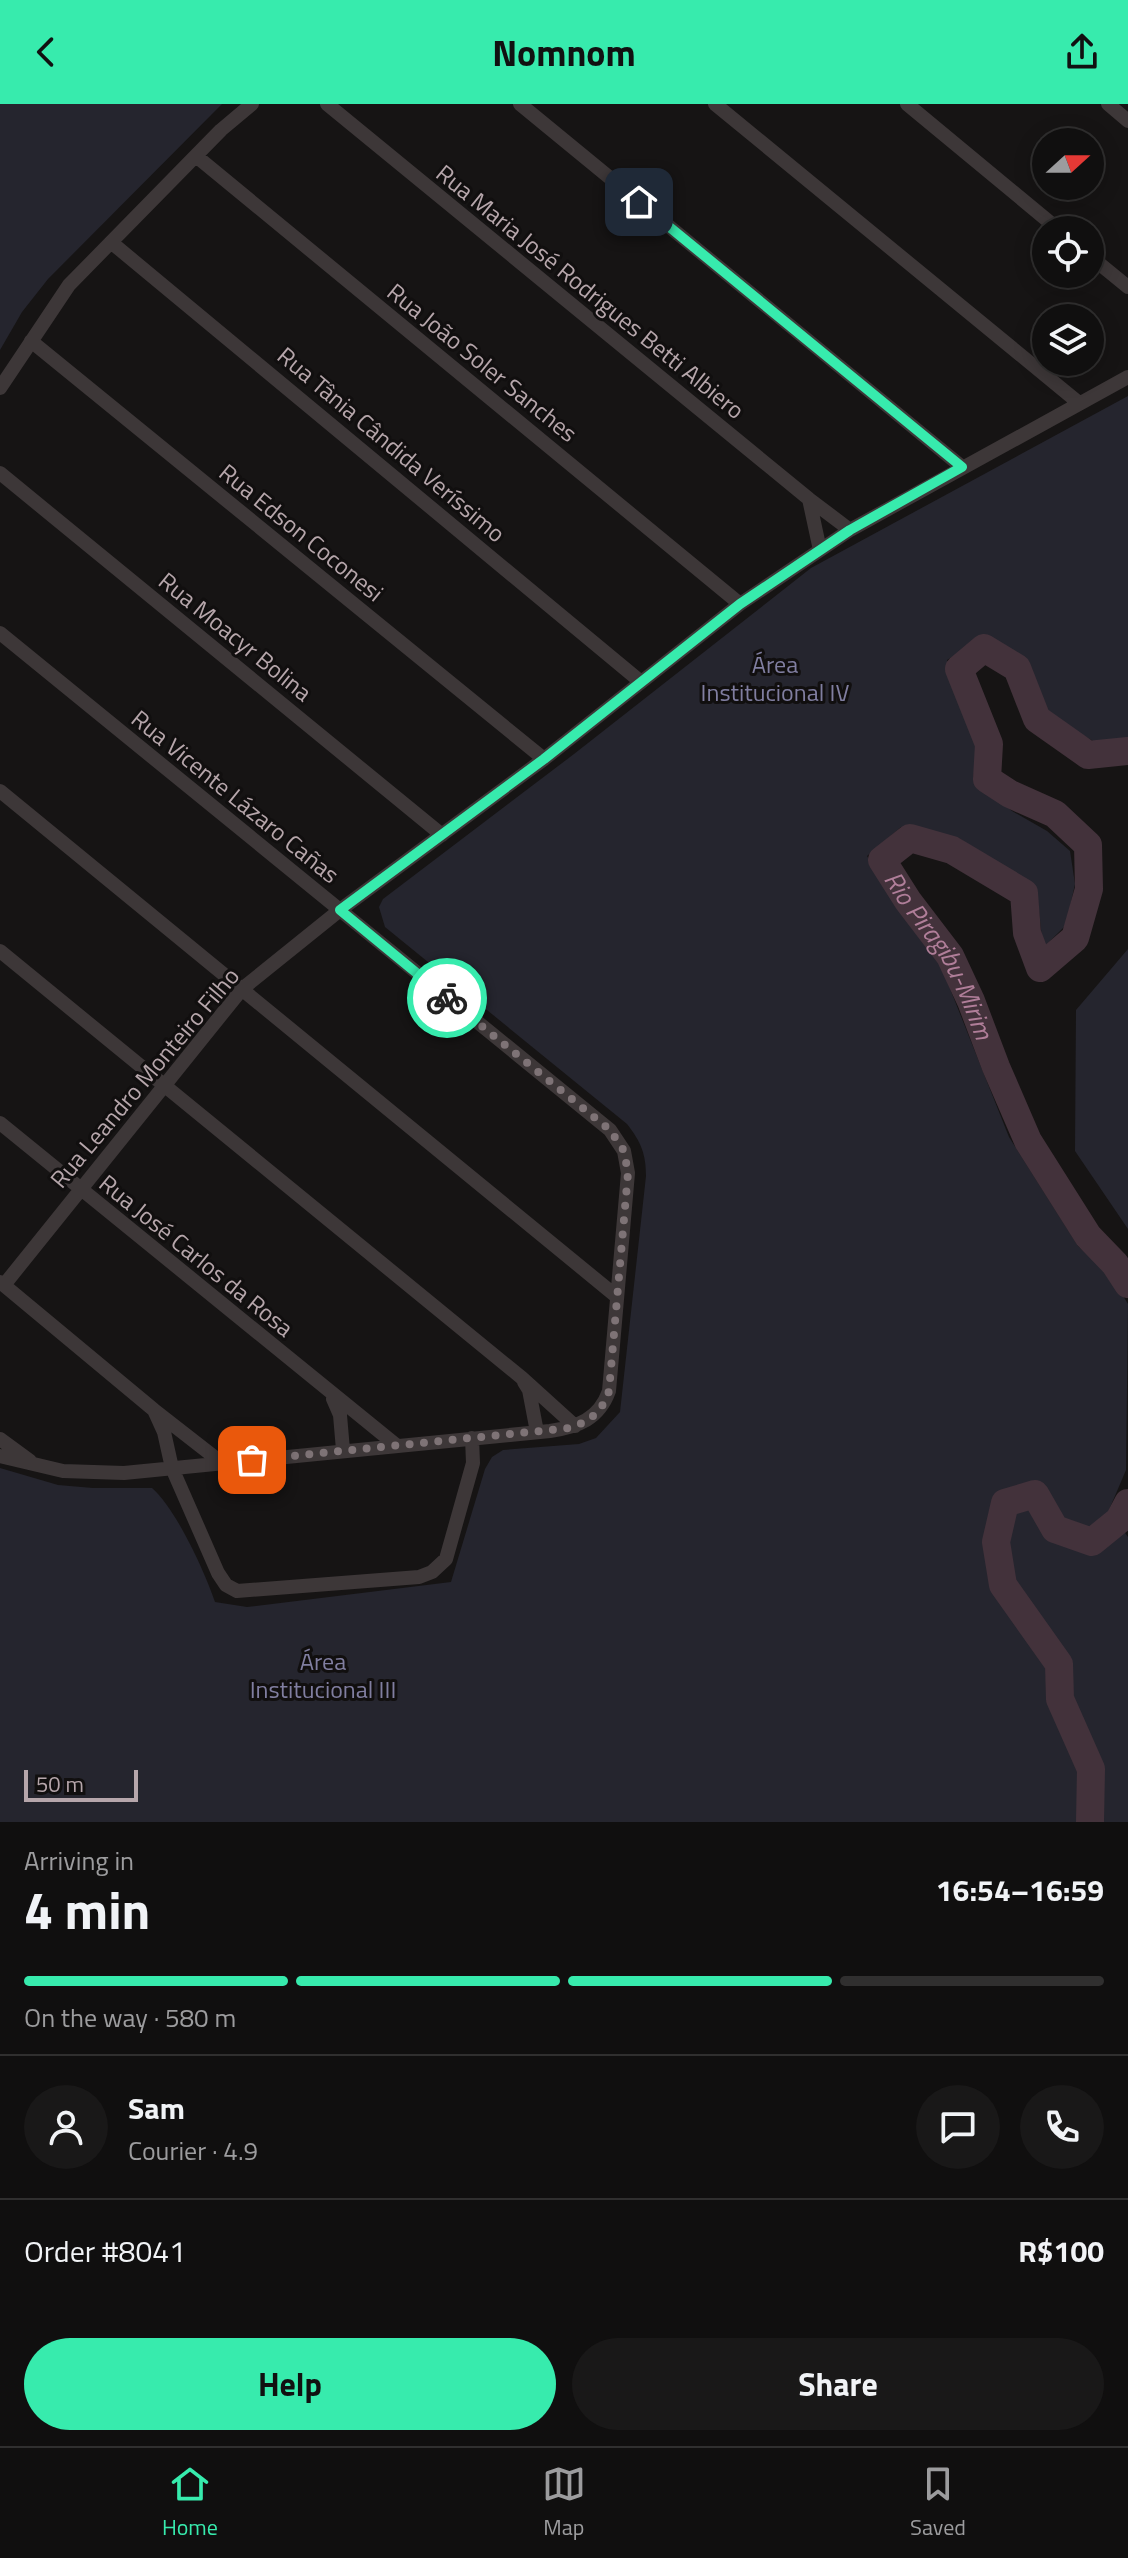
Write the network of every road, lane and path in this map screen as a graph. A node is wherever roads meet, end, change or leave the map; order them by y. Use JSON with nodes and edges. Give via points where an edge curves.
{"nodes":[{"id":1,"x":252,"y":104,"type":"edge"},
{"id":2,"x":327,"y":104,"type":"edge"},
{"id":3,"x":520,"y":104,"type":"edge"},
{"id":4,"x":715,"y":104,"type":"edge"},
{"id":5,"x":907,"y":104,"type":"edge"},
{"id":6,"x":1108,"y":104,"type":"edge"},
{"id":7,"x":340,"y":111,"type":"edge"},
{"id":8,"x":1128,"y":121,"type":"edge"},
{"id":9,"x":196,"y":156,"type":"junction"},
{"id":10,"x":1042,"y":216,"type":"edge"},
{"id":11,"x":112,"y":243,"type":"junction"},
{"id":12,"x":1104,"y":267,"type":"edge"},
{"id":13,"x":1128,"y":287,"type":"edge"},
{"id":14,"x":31,"y":341,"type":"junction"},
{"id":15,"x":1128,"y":377,"type":"edge"},
{"id":16,"x":0,"y":388,"type":"edge"},
{"id":17,"x":1079,"y":403,"type":"junction"},
{"id":18,"x":962,"y":467,"type":"junction"},
{"id":19,"x":0,"y":473,"type":"edge"},
{"id":20,"x":809,"y":499,"type":"junction"},
{"id":21,"x":850,"y":530,"type":"junction"},
{"id":22,"x":820,"y":550,"type":"junction"},
{"id":23,"x":740,"y":604,"type":"junction"},
{"id":24,"x":0,"y":633,"type":"edge"},
{"id":25,"x":641,"y":682,"type":"junction"},
{"id":26,"x":544,"y":759,"type":"junction"},
{"id":27,"x":0,"y":791,"type":"edge"},
{"id":28,"x":442,"y":835,"type":"junction"},
{"id":29,"x":340,"y":910,"type":"junction"},
{"id":30,"x":0,"y":951,"type":"edge"},
{"id":31,"x":242,"y":989,"type":"junction"},
{"id":32,"x":163,"y":1085,"type":"junction"},
{"id":33,"x":0,"y":1123,"type":"edge"},
{"id":34,"x":81,"y":1190,"type":"junction"},
{"id":35,"x":2,"y":1284,"type":"edge"},
{"id":36,"x":616,"y":1296,"type":"junction"},
{"id":37,"x":522,"y":1378,"type":"junction"},
{"id":38,"x":328,"y":1392,"type":"junction"},
{"id":39,"x":154,"y":1410,"type":"junction"},
{"id":40,"x":575,"y":1426,"type":"junction"},
{"id":41,"x":537,"y":1432,"type":"junction"},
{"id":42,"x":472,"y":1438,"type":"junction"},
{"id":43,"x":0,"y":1439,"type":"edge"},
{"id":44,"x":396,"y":1445,"type":"junction"},
{"id":45,"x":343,"y":1450,"type":"junction"},
{"id":46,"x":0,"y":1456,"type":"edge"},
{"id":47,"x":222,"y":1463,"type":"junction"},
{"id":48,"x":37,"y":1466,"type":"junction"},
{"id":49,"x":172,"y":1468,"type":"junction"}],
"edges":[{"from":1,"to":9,"type":"street"},
{"from":2,"to":7,"type":"street","name":"Rua Maria José Rodrigues Betti Albiero"},
{"from":3,"to":18,"type":"street"},
{"from":4,"to":17,"type":"street"},
{"from":5,"to":10,"type":"street"},
{"from":6,"to":8,"type":"street"},
{"from":7,"to":20,"type":"street","name":"Rua Maria José Rodrigues Betti Albiero"},
{"from":9,"to":11,"type":"street"},
{"from":9,"to":23,"type":"street","name":"Rua João Soler Sanches"},
{"from":11,"to":14,"type":"street","via":[[69,285]]},
{"from":11,"to":25,"type":"street","name":"Rua Tânia Cândida Veríssimo"},
{"from":12,"to":13,"type":"street"},
{"from":14,"to":16,"type":"street"},
{"from":14,"to":26,"type":"street","name":"Rua Edson Coconesi"},
{"from":15,"to":17,"type":"street","name":"Rua Leandro Monteiro Filho"},
{"from":17,"to":18,"type":"street","name":"Rua Leandro Monteiro Filho"},
{"from":18,"to":21,"type":"street","name":"Rua Leandro Monteiro Filho"},
{"from":19,"to":28,"type":"street","name":"Rua Moacyr Bolina"},
{"from":20,"to":21,"type":"street","name":"Rua Maria José Rodrigues Betti Albiero"},
{"from":20,"to":22,"type":"street"},
{"from":21,"to":22,"type":"street","name":"Rua Leandro Monteiro Filho"},
{"from":22,"to":23,"type":"street","name":"Rua Leandro Monteiro Filho"},
{"from":23,"to":25,"type":"street","name":"Rua Leandro Monteiro Filho"},
{"from":24,"to":29,"type":"street","name":"Rua Vicente Lázaro Cañas"},
{"from":25,"to":26,"type":"street","name":"Rua Leandro Monteiro Filho"},
{"from":26,"to":28,"type":"street","name":"Rua Leandro Monteiro Filho"},
{"from":27,"to":31,"type":"street"},
{"from":28,"to":29,"type":"street","name":"Rua Leandro Monteiro Filho"},
{"from":29,"to":31,"type":"street","name":"Rua Leandro Monteiro Filho"},
{"from":29,"to":36,"type":"street","name":"Rua Vicente Lázaro Cañas","via":[[610,1130],[624,1151],[628,1173]]},
{"from":30,"to":32,"type":"street"},
{"from":31,"to":32,"type":"street","name":"Rua Leandro Monteiro Filho"},
{"from":31,"to":36,"type":"street"},
{"from":32,"to":34,"type":"street","name":"Rua Leandro Monteiro Filho"},
{"from":32,"to":37,"type":"street"},
{"from":33,"to":34,"type":"street","name":"Rua José Carlos da Rosa"},
{"from":34,"to":35,"type":"street","name":"Rua Leandro Monteiro Filho"},
{"from":34,"to":38,"type":"street","name":"Rua José Carlos da Rosa"},
{"from":35,"to":39,"type":"street"},
{"from":36,"to":40,"type":"street","via":[[609,1391],[595,1415]]},
{"from":37,"to":40,"type":"street"},
{"from":37,"to":41,"type":"street"},
{"from":38,"to":44,"type":"street","name":"Rua José Carlos da Rosa"},
{"from":38,"to":45,"type":"street","via":[[340,1415]]},
{"from":39,"to":47,"type":"street"},
{"from":39,"to":49,"type":"street"},
{"from":40,"to":41,"type":"street"},
{"from":41,"to":42,"type":"street"},
{"from":42,"to":44,"type":"street"},
{"from":42,"to":49,"type":"street","via":[[473,1463],[446,1559],[419,1577],[237,1591],[218,1573]]},
{"from":43,"to":48,"type":"street"},
{"from":44,"to":45,"type":"street"},
{"from":45,"to":47,"type":"street"},
{"from":46,"to":48,"type":"street"},
{"from":47,"to":49,"type":"street"},
{"from":48,"to":49,"type":"street","via":[[96,1473]]}]}
